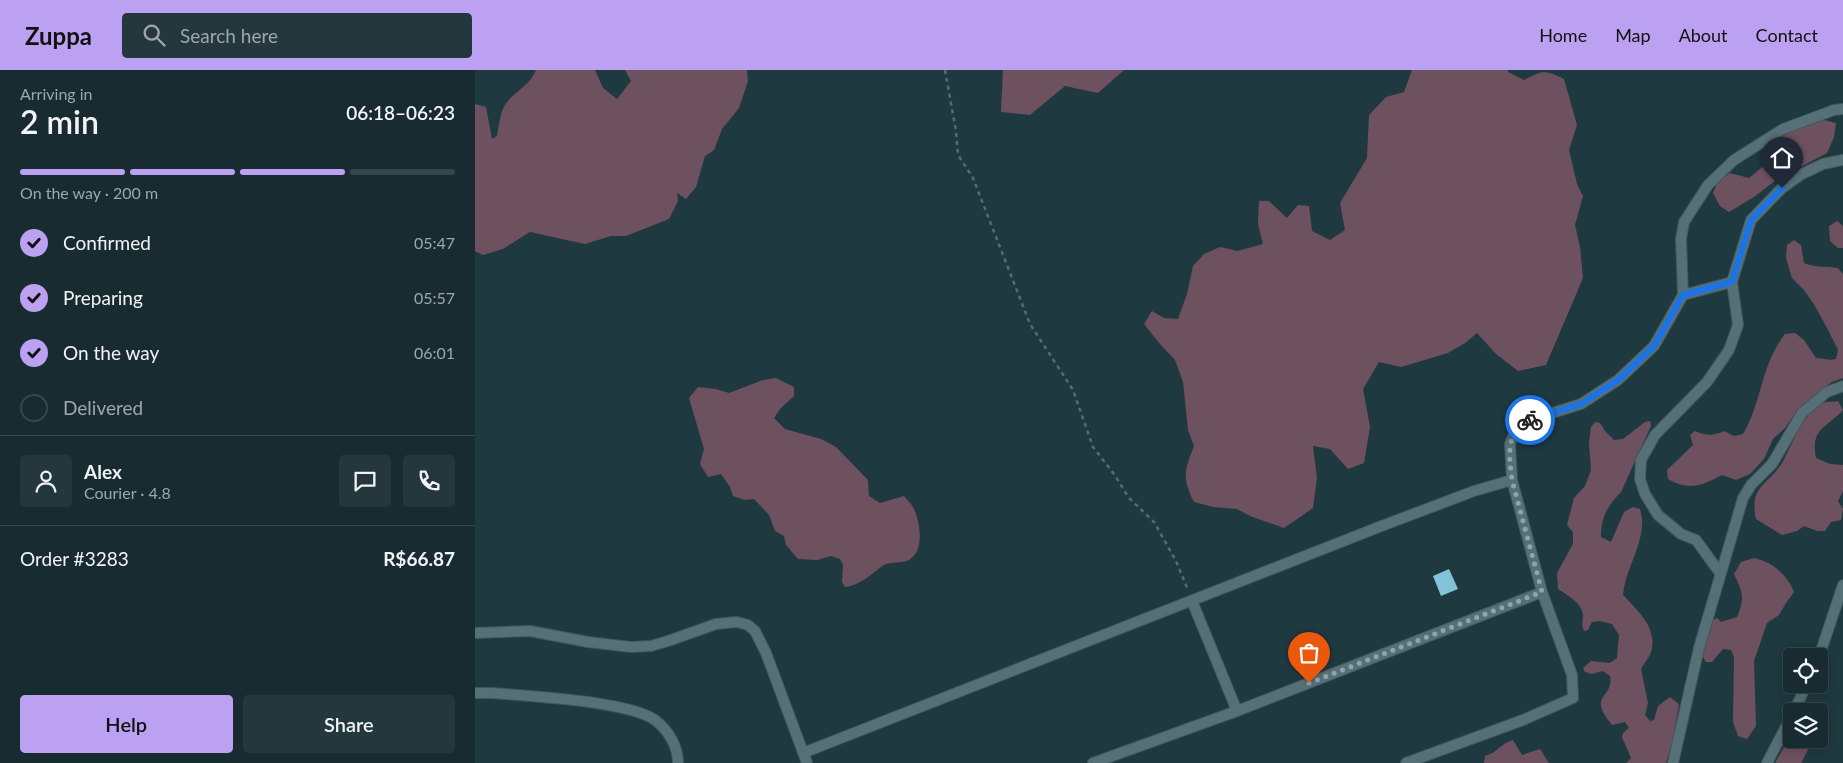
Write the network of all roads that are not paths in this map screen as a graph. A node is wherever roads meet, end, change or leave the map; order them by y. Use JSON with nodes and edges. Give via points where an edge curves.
{"nodes":[{"id":1,"x":1843,"y":109,"type":"edge"},
{"id":2,"x":1843,"y":160,"type":"edge"},
{"id":3,"x":1732,"y":282,"type":"junction"},
{"id":4,"x":1683,"y":295,"type":"junction"},
{"id":5,"x":1843,"y":386,"type":"edge"},
{"id":6,"x":1512,"y":480,"type":"junction"},
{"id":7,"x":1720,"y":573,"type":"junction"},
{"id":8,"x":1843,"y":586,"type":"edge"},
{"id":9,"x":1542,"y":592,"type":"junction"},
{"id":10,"x":1192,"y":601,"type":"junction"},
{"id":11,"x":475,"y":633,"type":"edge"},
{"id":12,"x":1822,"y":648,"type":"edge"},
{"id":13,"x":475,"y":693,"type":"edge"},
{"id":14,"x":1237,"y":711,"type":"junction"},
{"id":15,"x":1783,"y":732,"type":"edge"},
{"id":16,"x":805,"y":758,"type":"edge"},
{"id":17,"x":678,"y":763,"type":"edge"},
{"id":18,"x":1093,"y":763,"type":"edge"},
{"id":19,"x":1406,"y":763,"type":"edge"},
{"id":20,"x":1673,"y":763,"type":"edge"},
{"id":21,"x":1767,"y":763,"type":"edge"}],
"edges":[{"from":1,"to":4,"type":"street","via":[[1783,129],[1734,160],[1708,185],[1685,222],[1681,240]]},
{"from":2,"to":3,"type":"street","via":[[1823,164],[1802,174],[1782,188],[1751,220]]},
{"from":3,"to":4,"type":"street"},
{"from":3,"to":7,"type":"street","via":[[1738,325],[1729,350],[1707,382],[1655,435],[1641,460],[1639,479],[1659,514],[1681,534],[1696,540]]},
{"from":4,"to":6,"type":"street","via":[[1654,346],[1618,380],[1581,404],[1521,425],[1510,444]]},
{"from":5,"to":7,"type":"street","via":[[1827,392],[1802,413],[1773,464],[1747,491]]},
{"from":6,"to":9,"type":"street"},
{"from":6,"to":10,"type":"street","via":[[1474,491]]},
{"from":7,"to":20,"type":"street"},
{"from":8,"to":12,"type":"street"},
{"from":9,"to":14,"type":"street"},
{"from":9,"to":19,"type":"street","via":[[1572,675],[1573,698]]},
{"from":10,"to":14,"type":"street"},
{"from":10,"to":16,"type":"street"},
{"from":11,"to":16,"type":"street","via":[[530,631],[631,647],[651,646],[716,624],[737,622],[748,625],[755,631],[766,653]]},
{"from":13,"to":17,"type":"street","via":[[587,702],[635,711],[654,720],[668,734],[675,746]]},
{"from":14,"to":18,"type":"street"},
{"from":15,"to":21,"type":"street"}]}
